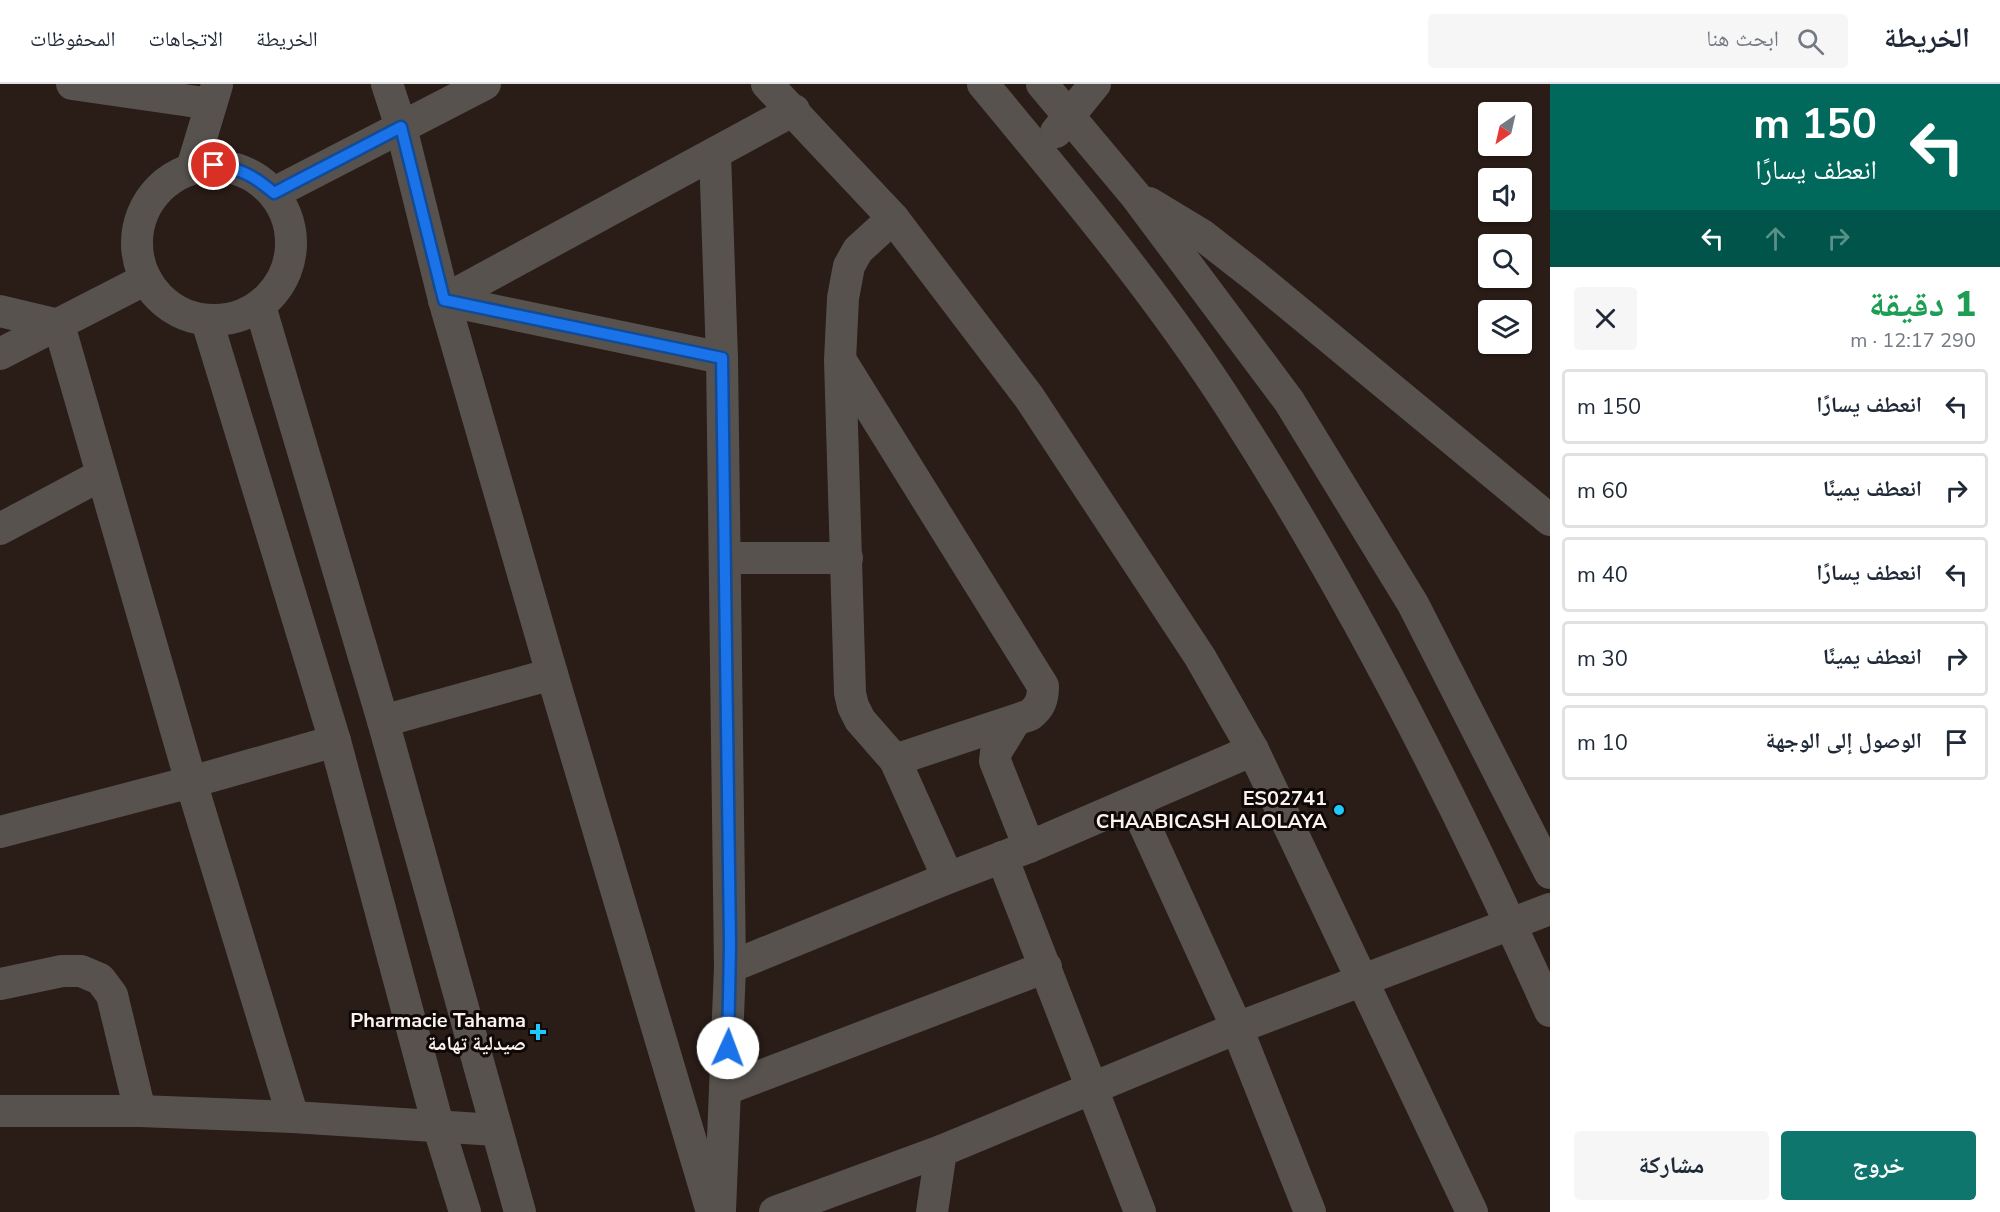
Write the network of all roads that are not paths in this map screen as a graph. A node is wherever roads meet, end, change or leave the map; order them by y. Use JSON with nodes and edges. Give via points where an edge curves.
{"nodes":[{"id":1,"x":72,"y":84,"type":"edge"},
{"id":2,"x":387,"y":84,"type":"edge"},
{"id":3,"x":485,"y":84,"type":"edge"},
{"id":4,"x":767,"y":84,"type":"edge"},
{"id":5,"x":983,"y":84,"type":"edge"},
{"id":6,"x":1042,"y":84,"type":"edge"},
{"id":7,"x":1095,"y":84,"type":"edge"},
{"id":8,"x":214,"y":94,"type":"edge"},
{"id":9,"x":794,"y":110,"type":"junction"},
{"id":10,"x":1069,"y":116,"type":"junction"},
{"id":11,"x":401,"y":127,"type":"junction"},
{"id":12,"x":1040,"y":152,"type":"junction"},
{"id":13,"x":715,"y":153,"type":"junction"},
{"id":14,"x":192,"y":168,"type":"junction"},
{"id":15,"x":274,"y":193,"type":"junction"},
{"id":16,"x":1135,"y":195,"type":"junction"},
{"id":17,"x":893,"y":218,"type":"junction"},
{"id":18,"x":146,"y":279,"type":"junction"},
{"id":19,"x":444,"y":300,"type":"junction"},
{"id":20,"x":260,"y":306,"type":"junction"},
{"id":21,"x":0,"y":311,"type":"edge"},
{"id":22,"x":207,"y":321,"type":"junction"},
{"id":23,"x":59,"y":325,"type":"junction"},
{"id":24,"x":0,"y":354,"type":"edge"},
{"id":25,"x":722,"y":358,"type":"junction"},
{"id":26,"x":840,"y":360,"type":"junction"},
{"id":27,"x":101,"y":475,"type":"junction"},
{"id":28,"x":1550,"y":520,"type":"edge"},
{"id":29,"x":0,"y":529,"type":"edge"},
{"id":30,"x":726,"y":558,"type":"junction"},
{"id":31,"x":848,"y":558,"type":"junction"},
{"id":32,"x":552,"y":674,"type":"junction"},
{"id":33,"x":383,"y":721,"type":"junction"},
{"id":34,"x":1015,"y":721,"type":"junction"},
{"id":35,"x":335,"y":741,"type":"junction"},
{"id":36,"x":1253,"y":750,"type":"junction"},
{"id":37,"x":895,"y":760,"type":"junction"},
{"id":38,"x":191,"y":782,"type":"junction"},
{"id":39,"x":1134,"y":802,"type":"junction"},
{"id":40,"x":0,"y":832,"type":"edge"},
{"id":41,"x":1015,"y":852,"type":"junction"},
{"id":42,"x":1550,"y":873,"type":"edge"},
{"id":43,"x":948,"y":878,"type":"junction"},
{"id":44,"x":1550,"y":909,"type":"edge"},
{"id":45,"x":1511,"y":924,"type":"junction"},
{"id":46,"x":730,"y":967,"type":"junction"},
{"id":47,"x":1046,"y":967,"type":"junction"},
{"id":48,"x":1363,"y":980,"type":"junction"},
{"id":49,"x":0,"y":984,"type":"edge"},
{"id":50,"x":1550,"y":1011,"type":"edge"},
{"id":51,"x":1237,"y":1028,"type":"junction"},
{"id":52,"x":1093,"y":1087,"type":"junction"},
{"id":53,"x":726,"y":1089,"type":"junction"},
{"id":54,"x":140,"y":1110,"type":"junction"},
{"id":55,"x":0,"y":1111,"type":"edge"},
{"id":56,"x":292,"y":1117,"type":"junction"},
{"id":57,"x":438,"y":1125,"type":"junction"},
{"id":58,"x":496,"y":1130,"type":"junction"},
{"id":59,"x":940,"y":1151,"type":"junction"},
{"id":60,"x":465,"y":1212,"type":"edge"},
{"id":61,"x":520,"y":1212,"type":"edge"},
{"id":62,"x":712,"y":1212,"type":"edge"},
{"id":63,"x":720,"y":1212,"type":"edge"},
{"id":64,"x":775,"y":1212,"type":"edge"},
{"id":65,"x":932,"y":1212,"type":"edge"},
{"id":66,"x":1140,"y":1212,"type":"edge"},
{"id":67,"x":1310,"y":1212,"type":"edge"},
{"id":68,"x":1472,"y":1212,"type":"edge"}],
"edges":[{"from":1,"to":8,"type":"street"},
{"from":2,"to":11,"type":"street"},
{"from":3,"to":11,"type":"street"},
{"from":4,"to":9,"type":"street"},
{"from":5,"to":12,"type":"street"},
{"from":6,"to":10,"type":"street"},
{"from":7,"to":10,"type":"street"},
{"from":8,"to":14,"type":"street"},
{"from":9,"to":13,"type":"street"},
{"from":9,"to":17,"type":"street"},
{"from":10,"to":12,"type":"street"},
{"from":10,"to":16,"type":"street"},
{"from":11,"to":15,"type":"street"},
{"from":11,"to":19,"type":"street"},
{"from":12,"to":45,"type":"street","via":[[1172,323],[1249,438],[1338,587],[1436,771]]},
{"from":13,"to":19,"type":"street"},
{"from":13,"to":25,"type":"street"},
{"from":14,"to":15,"type":"street","via":[[214,165],[236,169],[257,178]]},
{"from":14,"to":18,"type":"street","via":[[174,176],[147,204],[136,242]]},
{"from":15,"to":20,"type":"street","via":[[289,221],[292,253],[282,283]]},
{"from":16,"to":28,"type":"street","via":[[1220,249]]},
{"from":16,"to":42,"type":"street","via":[[1289,400],[1413,604]]},
{"from":17,"to":26,"type":"street","via":[[858,250],[849,266]]},
{"from":17,"to":36,"type":"street","via":[[1029,397],[1200,657]]},
{"from":18,"to":22,"type":"street","via":[[161,299],[182,314]]},
{"from":18,"to":23,"type":"street"},
{"from":19,"to":25,"type":"street"},
{"from":19,"to":32,"type":"street"},
{"from":20,"to":22,"type":"street","via":[[235,318]]},
{"from":20,"to":33,"type":"street"},
{"from":21,"to":23,"type":"street"},
{"from":22,"to":35,"type":"street"},
{"from":23,"to":24,"type":"street"},
{"from":23,"to":27,"type":"street"},
{"from":25,"to":30,"type":"street"},
{"from":26,"to":31,"type":"street"},
{"from":26,"to":34,"type":"street","via":[[1043,686],[1038,708]]},
{"from":27,"to":29,"type":"street"},
{"from":27,"to":38,"type":"street"},
{"from":30,"to":31,"type":"street"},
{"from":30,"to":46,"type":"street"},
{"from":31,"to":37,"type":"street","via":[[853,706],[860,720]]},
{"from":32,"to":33,"type":"street"},
{"from":32,"to":62,"type":"street"},
{"from":33,"to":58,"type":"street"},
{"from":34,"to":37,"type":"street"},
{"from":34,"to":41,"type":"street","via":[[996,752],[995,761]]},
{"from":35,"to":38,"type":"street"},
{"from":35,"to":57,"type":"street"},
{"from":36,"to":39,"type":"street"},
{"from":36,"to":48,"type":"street"},
{"from":37,"to":43,"type":"street"},
{"from":38,"to":40,"type":"street"},
{"from":38,"to":56,"type":"street"},
{"from":39,"to":41,"type":"street"},
{"from":39,"to":51,"type":"street"},
{"from":41,"to":43,"type":"street"},
{"from":41,"to":47,"type":"street"},
{"from":43,"to":46,"type":"street"},
{"from":44,"to":45,"type":"street"},
{"from":45,"to":48,"type":"street"},
{"from":45,"to":50,"type":"street"},
{"from":46,"to":53,"type":"street"},
{"from":47,"to":52,"type":"street"},
{"from":47,"to":53,"type":"street"},
{"from":48,"to":51,"type":"street"},
{"from":48,"to":68,"type":"street"},
{"from":49,"to":54,"type":"street","via":[[62,971],[81,971],[99,979],[112,995]]},
{"from":51,"to":52,"type":"street"},
{"from":51,"to":67,"type":"street"},
{"from":52,"to":59,"type":"street"},
{"from":52,"to":66,"type":"street"},
{"from":53,"to":63,"type":"street"},
{"from":54,"to":55,"type":"street"},
{"from":54,"to":56,"type":"street"},
{"from":56,"to":57,"type":"street"},
{"from":57,"to":58,"type":"street"},
{"from":57,"to":60,"type":"street"},
{"from":58,"to":61,"type":"street"},
{"from":59,"to":64,"type":"street"},
{"from":59,"to":65,"type":"street"}]}
